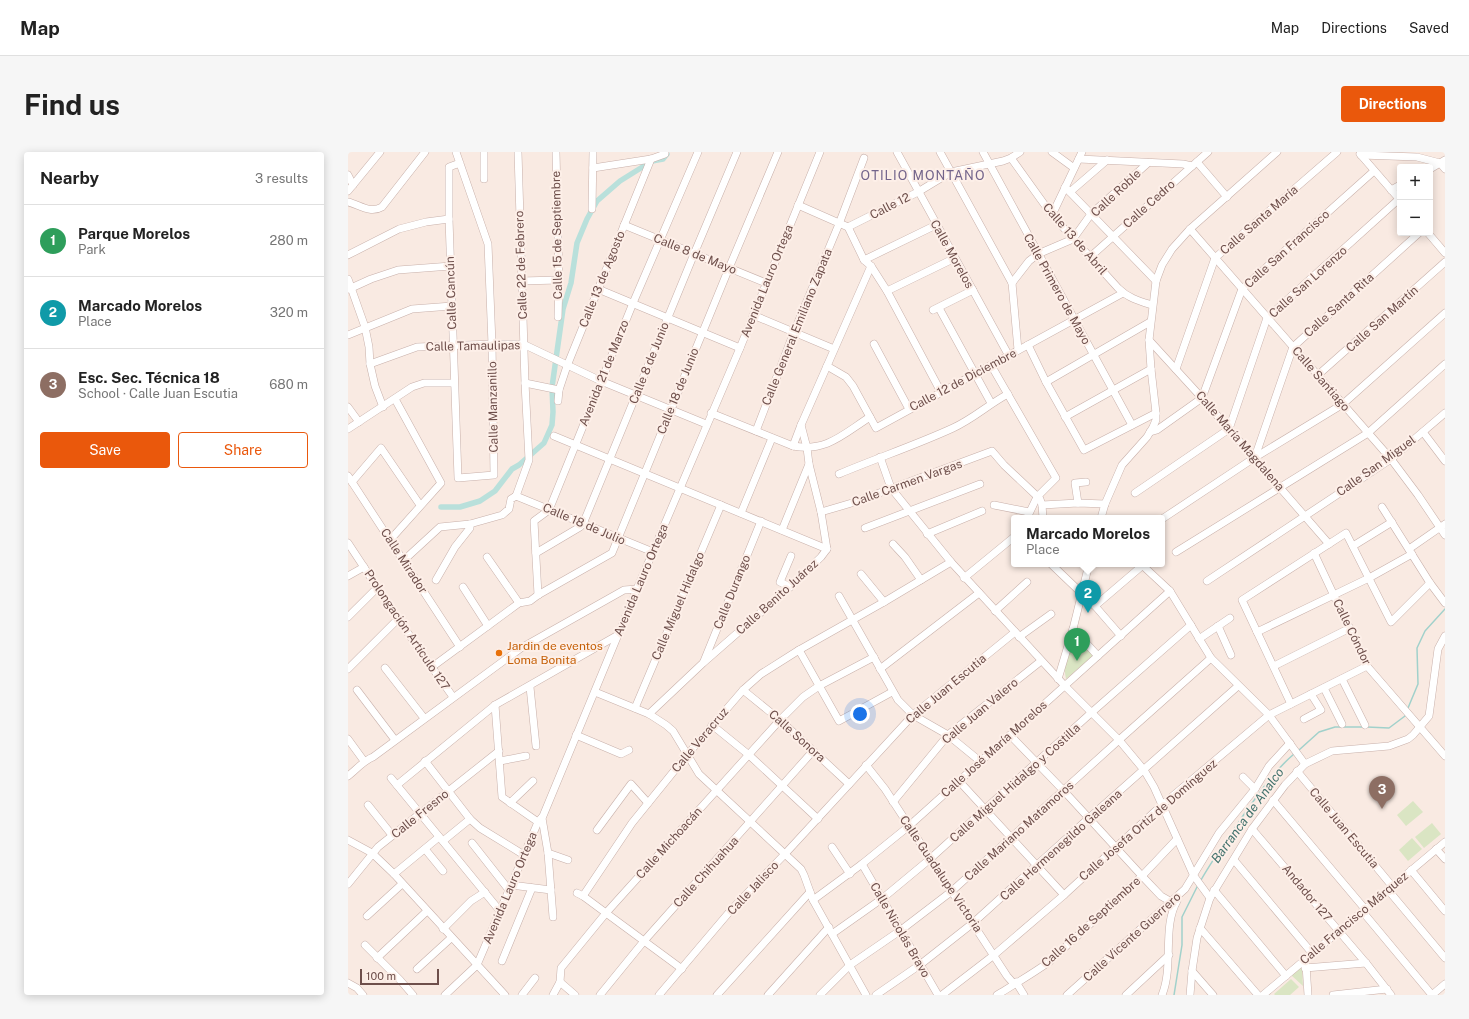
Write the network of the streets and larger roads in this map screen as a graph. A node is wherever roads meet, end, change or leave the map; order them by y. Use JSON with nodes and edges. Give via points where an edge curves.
{"nodes":[{"id":1,"x":380,"y":152,"type":"edge"},
{"id":2,"x":425,"y":152,"type":"edge"},
{"id":3,"x":456,"y":152,"type":"edge"},
{"id":4,"x":484,"y":152,"type":"edge"},
{"id":5,"x":518,"y":152,"type":"edge"},
{"id":6,"x":556,"y":152,"type":"edge"},
{"id":7,"x":593,"y":152,"type":"edge"},
{"id":8,"x":665,"y":152,"type":"edge"},
{"id":9,"x":698,"y":152,"type":"edge"},
{"id":10,"x":737,"y":152,"type":"edge"},
{"id":11,"x":778,"y":152,"type":"edge"},
{"id":12,"x":820,"y":152,"type":"edge"},
{"id":13,"x":897,"y":152,"type":"edge"},
{"id":14,"x":940,"y":152,"type":"edge"},
{"id":15,"x":983,"y":152,"type":"edge"},
{"id":16,"x":1020,"y":152,"type":"edge"},
{"id":17,"x":1052,"y":152,"type":"edge"},
{"id":18,"x":1208,"y":152,"type":"edge"},
{"id":19,"x":1278,"y":152,"type":"edge"},
{"id":20,"x":1337,"y":152,"type":"edge"},
{"id":21,"x":1360,"y":154,"type":"edge"},
{"id":22,"x":1080,"y":155,"type":"edge"},
{"id":23,"x":864,"y":158,"type":"dead end"},
{"id":24,"x":1011,"y":158,"type":"junction"},
{"id":25,"x":1198,"y":159,"type":"edge"},
{"id":26,"x":1107,"y":160,"type":"junction"},
{"id":27,"x":650,"y":161,"type":"junction"},
{"id":28,"x":460,"y":163,"type":"junction"},
{"id":29,"x":989,"y":163,"type":"junction"},
{"id":30,"x":1148,"y":163,"type":"junction"},
{"id":31,"x":1443,"y":164,"type":"edge"},
{"id":32,"x":593,"y":168,"type":"junction"},
{"id":33,"x":1074,"y":168,"type":"junction"},
{"id":34,"x":1433,"y":168,"type":"edge"},
{"id":35,"x":1374,"y":171,"type":"junction"},
{"id":36,"x":951,"y":172,"type":"junction"},
{"id":37,"x":348,"y":175,"type":"edge"},
{"id":38,"x":484,"y":179,"type":"dead end"},
{"id":39,"x":1397,"y":187,"type":"edge"},
{"id":40,"x":350,"y":188,"type":"edge"},
{"id":41,"x":1067,"y":190,"type":"junction"},
{"id":42,"x":1391,"y":190,"type":"junction"},
{"id":43,"x":918,"y":192,"type":"junction"},
{"id":44,"x":1227,"y":197,"type":"junction"},
{"id":45,"x":1397,"y":197,"type":"edge"},
{"id":46,"x":348,"y":202,"type":"edge"},
{"id":47,"x":1397,"y":203,"type":"edge"},
{"id":48,"x":798,"y":205,"type":"junction"},
{"id":49,"x":592,"y":209,"type":"dead end"},
{"id":50,"x":1091,"y":214,"type":"junction"},
{"id":51,"x":1052,"y":215,"type":"junction"},
{"id":52,"x":449,"y":219,"type":"junction"},
{"id":53,"x":839,"y":224,"type":"junction"},
{"id":54,"x":624,"y":225,"type":"junction"},
{"id":55,"x":936,"y":225,"type":"junction"},
{"id":56,"x":848,"y":227,"type":"junction"},
{"id":57,"x":1190,"y":229,"type":"junction"},
{"id":58,"x":1113,"y":236,"type":"junction"},
{"id":59,"x":1416,"y":236,"type":"edge"},
{"id":60,"x":1431,"y":236,"type":"edge"},
{"id":61,"x":1073,"y":239,"type":"junction"},
{"id":62,"x":660,"y":240,"type":"junction"},
{"id":63,"x":1445,"y":253,"type":"edge"},
{"id":64,"x":694,"y":254,"type":"junction"},
{"id":65,"x":1038,"y":254,"type":"junction"},
{"id":66,"x":348,"y":255,"type":"edge"},
{"id":67,"x":1090,"y":257,"type":"junction"},
{"id":68,"x":955,"y":258,"type":"junction"},
{"id":69,"x":1215,"y":258,"type":"junction"},
{"id":70,"x":864,"y":260,"type":"junction"},
{"id":71,"x":1445,"y":262,"type":"edge"},
{"id":72,"x":451,"y":266,"type":"junction"},
{"id":73,"x":871,"y":266,"type":"junction"},
{"id":74,"x":729,"y":268,"type":"junction"},
{"id":75,"x":348,"y":279,"type":"edge"},
{"id":76,"x":559,"y":280,"type":"junction"},
{"id":77,"x":521,"y":281,"type":"junction"},
{"id":78,"x":1156,"y":281,"type":"junction"},
{"id":79,"x":766,"y":283,"type":"junction"},
{"id":80,"x":1012,"y":283,"type":"junction"},
{"id":81,"x":598,"y":288,"type":"junction"},
{"id":82,"x":350,"y":289,"type":"edge"},
{"id":83,"x":1242,"y":289,"type":"junction"},
{"id":84,"x":892,"y":290,"type":"junction"},
{"id":85,"x":972,"y":290,"type":"junction"},
{"id":86,"x":1124,"y":293,"type":"junction"},
{"id":87,"x":632,"y":303,"type":"junction"},
{"id":88,"x":1152,"y":304,"type":"junction"},
{"id":89,"x":452,"y":306,"type":"junction"},
{"id":90,"x":1445,"y":313,"type":"edge"},
{"id":91,"x":753,"y":314,"type":"junction"},
{"id":92,"x":558,"y":317,"type":"dead end"},
{"id":93,"x":668,"y":317,"type":"junction"},
{"id":94,"x":1267,"y":318,"type":"junction"},
{"id":95,"x":1075,"y":321,"type":"junction"},
{"id":96,"x":1150,"y":322,"type":"junction"},
{"id":97,"x":365,"y":327,"type":"junction"},
{"id":98,"x":702,"y":332,"type":"junction"},
{"id":99,"x":794,"y":332,"type":"junction"},
{"id":100,"x":348,"y":336,"type":"edge"},
{"id":101,"x":1149,"y":340,"type":"junction"},
{"id":102,"x":492,"y":344,"type":"junction"},
{"id":103,"x":523,"y":344,"type":"junction"},
{"id":104,"x":874,"y":344,"type":"dead end"},
{"id":105,"x":453,"y":345,"type":"junction"},
{"id":106,"x":1028,"y":345,"type":"junction"},
{"id":107,"x":1293,"y":347,"type":"junction"},
{"id":108,"x":740,"y":348,"type":"junction"},
{"id":109,"x":834,"y":349,"type":"junction"},
{"id":110,"x":1018,"y":350,"type":"junction"},
{"id":111,"x":1094,"y":355,"type":"junction"},
{"id":112,"x":1009,"y":356,"type":"junction"},
{"id":113,"x":370,"y":364,"type":"junction"},
{"id":114,"x":1445,"y":364,"type":"edge"},
{"id":115,"x":991,"y":365,"type":"junction"},
{"id":116,"x":567,"y":366,"type":"junction"},
{"id":117,"x":827,"y":366,"type":"junction"},
{"id":118,"x":1151,"y":369,"type":"junction"},
{"id":119,"x":1176,"y":369,"type":"junction"},
{"id":120,"x":974,"y":374,"type":"junction"},
{"id":121,"x":1318,"y":376,"type":"junction"},
{"id":122,"x":601,"y":381,"type":"junction"},
{"id":123,"x":1046,"y":382,"type":"junction"},
{"id":124,"x":454,"y":383,"type":"junction"},
{"id":125,"x":525,"y":383,"type":"junction"},
{"id":126,"x":559,"y":390,"type":"junction"},
{"id":127,"x":1113,"y":390,"type":"junction"},
{"id":128,"x":941,"y":392,"type":"junction"},
{"id":129,"x":1008,"y":394,"type":"junction"},
{"id":130,"x":636,"y":396,"type":"junction"},
{"id":131,"x":1202,"y":398,"type":"junction"},
{"id":132,"x":395,"y":399,"type":"junction"},
{"id":133,"x":558,"y":401,"type":"dead end"},
{"id":134,"x":991,"y":403,"type":"junction"},
{"id":135,"x":1343,"y":404,"type":"junction"},
{"id":136,"x":348,"y":407,"type":"edge"},
{"id":137,"x":383,"y":407,"type":"junction"},
{"id":138,"x":909,"y":409,"type":"junction"},
{"id":139,"x":670,"y":410,"type":"junction"},
{"id":140,"x":711,"y":413,"type":"junction"},
{"id":141,"x":1156,"y":413,"type":"junction"},
{"id":142,"x":1445,"y":413,"type":"edge"},
{"id":143,"x":870,"y":417,"type":"junction"},
{"id":144,"x":1065,"y":417,"type":"junction"},
{"id":145,"x":359,"y":422,"type":"junction"},
{"id":146,"x":706,"y":424,"type":"junction"},
{"id":147,"x":800,"y":425,"type":"junction"},
{"id":148,"x":1132,"y":425,"type":"junction"},
{"id":149,"x":348,"y":429,"type":"edge"},
{"id":150,"x":1229,"y":429,"type":"junction"},
{"id":151,"x":756,"y":431,"type":"junction"},
{"id":152,"x":1150,"y":432,"type":"junction"},
{"id":153,"x":1423,"y":432,"type":"junction"},
{"id":154,"x":1368,"y":433,"type":"junction"},
{"id":155,"x":554,"y":436,"type":"dead end"},
{"id":156,"x":772,"y":438,"type":"junction"},
{"id":157,"x":574,"y":444,"type":"junction"},
{"id":158,"x":794,"y":446,"type":"junction"},
{"id":159,"x":807,"y":448,"type":"junction"},
{"id":160,"x":880,"y":457,"type":"junction"},
{"id":161,"x":1255,"y":457,"type":"junction"},
{"id":162,"x":609,"y":459,"type":"junction"},
{"id":163,"x":1391,"y":459,"type":"junction"},
{"id":164,"x":1445,"y":461,"type":"edge"},
{"id":165,"x":809,"y":464,"type":"junction"},
{"id":166,"x":645,"y":474,"type":"junction"},
{"id":167,"x":839,"y":474,"type":"dead end"},
{"id":168,"x":458,"y":478,"type":"joint"},
{"id":169,"x":350,"y":479,"type":"edge"},
{"id":170,"x":1086,"y":482,"type":"dead end"},
{"id":171,"x":980,"y":484,"type":"dead end"},
{"id":172,"x":1280,"y":487,"type":"junction"},
{"id":173,"x":892,"y":488,"type":"junction"},
{"id":174,"x":680,"y":489,"type":"junction"},
{"id":175,"x":1135,"y":493,"type":"dead end"},
{"id":176,"x":516,"y":496,"type":"junction"},
{"id":177,"x":1037,"y":497,"type":"junction"},
{"id":178,"x":1078,"y":503,"type":"junction"},
{"id":179,"x":1105,"y":504,"type":"junction"},
{"id":180,"x":721,"y":505,"type":"junction"},
{"id":181,"x":994,"y":505,"type":"dead end"},
{"id":182,"x":1042,"y":505,"type":"junction"},
{"id":183,"x":420,"y":506,"type":"junction"},
{"id":184,"x":1382,"y":507,"type":"dead end"},
{"id":185,"x":549,"y":510,"type":"junction"},
{"id":186,"x":909,"y":511,"type":"junction"},
{"id":187,"x":982,"y":511,"type":"dead end"},
{"id":188,"x":821,"y":512,"type":"junction"},
{"id":189,"x":741,"y":513,"type":"junction"},
{"id":190,"x":1028,"y":515,"type":"edge"},
{"id":191,"x":1043,"y":515,"type":"edge"},
{"id":192,"x":1102,"y":515,"type":"edge"},
{"id":193,"x":1165,"y":517,"type":"edge"},
{"id":194,"x":1306,"y":517,"type":"junction"},
{"id":195,"x":761,"y":521,"type":"junction"},
{"id":196,"x":1392,"y":522,"type":"junction"},
{"id":197,"x":470,"y":524,"type":"junction"},
{"id":198,"x":583,"y":524,"type":"junction"},
{"id":199,"x":1443,"y":526,"type":"edge"},
{"id":200,"x":865,"y":528,"type":"dead end"},
{"id":201,"x":782,"y":530,"type":"junction"},
{"id":202,"x":927,"y":534,"type":"junction"},
{"id":203,"x":1445,"y":535,"type":"edge"},
{"id":204,"x":618,"y":539,"type":"junction"},
{"id":205,"x":1011,"y":539,"type":"edge"},
{"id":206,"x":390,"y":540,"type":"junction"},
{"id":207,"x":348,"y":543,"type":"edge"},
{"id":208,"x":893,"y":544,"type":"dead end"},
{"id":209,"x":1329,"y":544,"type":"junction"},
{"id":210,"x":1353,"y":546,"type":"junction"},
{"id":211,"x":827,"y":549,"type":"junction"},
{"id":212,"x":1411,"y":551,"type":"junction"},
{"id":213,"x":653,"y":552,"type":"junction"},
{"id":214,"x":1176,"y":552,"type":"dead end"},
{"id":215,"x":536,"y":553,"type":"junction"},
{"id":216,"x":1314,"y":553,"type":"junction"},
{"id":217,"x":791,"y":556,"type":"dead end"},
{"id":218,"x":487,"y":557,"type":"dead end"},
{"id":219,"x":403,"y":561,"type":"junction"},
{"id":220,"x":951,"y":562,"type":"junction"},
{"id":221,"x":364,"y":567,"type":"junction"},
{"id":222,"x":1054,"y":567,"type":"edge"},
{"id":223,"x":1088,"y":567,"type":"edge"},
{"id":224,"x":1140,"y":567,"type":"edge"},
{"id":225,"x":1144,"y":567,"type":"edge"},
{"id":226,"x":861,"y":574,"type":"dead end"},
{"id":227,"x":348,"y":576,"type":"edge"},
{"id":228,"x":964,"y":578,"type":"junction"},
{"id":229,"x":1368,"y":578,"type":"junction"},
{"id":230,"x":436,"y":580,"type":"dead end"},
{"id":231,"x":921,"y":580,"type":"junction"},
{"id":232,"x":1207,"y":581,"type":"dead end"},
{"id":233,"x":1027,"y":582,"type":"dead end"},
{"id":234,"x":1430,"y":583,"type":"junction"},
{"id":235,"x":378,"y":587,"type":"junction"},
{"id":236,"x":463,"y":587,"type":"dead end"},
{"id":237,"x":790,"y":587,"type":"junction"},
{"id":238,"x":636,"y":589,"type":"junction"},
{"id":239,"x":1170,"y":591,"type":"junction"},
{"id":240,"x":979,"y":593,"type":"junction"},
{"id":241,"x":538,"y":594,"type":"junction"},
{"id":242,"x":1082,"y":594,"type":"junction"},
{"id":243,"x":1334,"y":595,"type":"junction"},
{"id":244,"x":839,"y":596,"type":"dead end"},
{"id":245,"x":884,"y":602,"type":"junction"},
{"id":246,"x":1444,"y":602,"type":"edge"},
{"id":247,"x":518,"y":603,"type":"junction"},
{"id":248,"x":1095,"y":606,"type":"junction"},
{"id":249,"x":995,"y":611,"type":"junction"},
{"id":250,"x":1051,"y":614,"type":"dead end"},
{"id":251,"x":348,"y":617,"type":"edge"},
{"id":252,"x":1230,"y":618,"type":"dead end"},
{"id":253,"x":398,"y":619,"type":"junction"},
{"id":254,"x":853,"y":621,"type":"junction"},
{"id":255,"x":1191,"y":625,"type":"junction"},
{"id":256,"x":488,"y":626,"type":"junction"},
{"id":257,"x":1218,"y":626,"type":"junction"},
{"id":258,"x":1350,"y":628,"type":"junction"},
{"id":259,"x":1073,"y":630,"type":"junction"},
{"id":260,"x":1257,"y":632,"type":"junction"},
{"id":261,"x":618,"y":635,"type":"junction"},
{"id":262,"x":1017,"y":635,"type":"junction"},
{"id":263,"x":1121,"y":636,"type":"junction"},
{"id":264,"x":1445,"y":636,"type":"edge"},
{"id":265,"x":1200,"y":639,"type":"junction"},
{"id":266,"x":460,"y":647,"type":"junction"},
{"id":267,"x":799,"y":650,"type":"junction"},
{"id":268,"x":1231,"y":655,"type":"dead end"},
{"id":269,"x":1098,"y":656,"type":"junction"},
{"id":270,"x":874,"y":657,"type":"junction"},
{"id":271,"x":1211,"y":658,"type":"junction"},
{"id":272,"x":1041,"y":661,"type":"junction"},
{"id":273,"x":703,"y":663,"type":"junction"},
{"id":274,"x":1274,"y":666,"type":"junction"},
{"id":275,"x":1368,"y":666,"type":"junction"},
{"id":276,"x":432,"y":667,"type":"junction"},
{"id":277,"x":386,"y":668,"type":"dead end"},
{"id":278,"x":348,"y":669,"type":"edge"},
{"id":279,"x":880,"y":669,"type":"junction"},
{"id":280,"x":1342,"y":678,"type":"junction"},
{"id":281,"x":1058,"y":679,"type":"junction"},
{"id":282,"x":819,"y":686,"type":"junction"},
{"id":283,"x":1065,"y":686,"type":"junction"},
{"id":284,"x":1238,"y":686,"type":"junction"},
{"id":285,"x":530,"y":687,"type":"junction"},
{"id":286,"x":1324,"y":688,"type":"junction"},
{"id":287,"x":357,"y":690,"type":"dead end"},
{"id":288,"x":743,"y":690,"type":"junction"},
{"id":289,"x":595,"y":692,"type":"junction"},
{"id":290,"x":892,"y":692,"type":"junction"},
{"id":291,"x":1311,"y":694,"type":"junction"},
{"id":292,"x":453,"y":697,"type":"junction"},
{"id":293,"x":1292,"y":704,"type":"junction"},
{"id":294,"x":495,"y":705,"type":"junction"},
{"id":295,"x":635,"y":708,"type":"junction"},
{"id":296,"x":1091,"y":713,"type":"junction"},
{"id":297,"x":650,"y":714,"type":"junction"},
{"id":298,"x":913,"y":714,"type":"junction"},
{"id":299,"x":1269,"y":715,"type":"junction"},
{"id":300,"x":424,"y":718,"type":"junction"},
{"id":301,"x":1304,"y":719,"type":"dead end"},
{"id":302,"x":780,"y":720,"type":"junction"},
{"id":303,"x":1342,"y":724,"type":"dead end"},
{"id":304,"x":712,"y":725,"type":"junction"},
{"id":305,"x":1365,"y":725,"type":"dead end"},
{"id":306,"x":1420,"y":727,"type":"junction"},
{"id":307,"x":576,"y":735,"type":"junction"},
{"id":308,"x":948,"y":735,"type":"junction"},
{"id":309,"x":1010,"y":735,"type":"junction"},
{"id":310,"x":348,"y":739,"type":"edge"},
{"id":311,"x":395,"y":740,"type":"junction"},
{"id":312,"x":1119,"y":740,"type":"junction"},
{"id":313,"x":1292,"y":745,"type":"junction"},
{"id":314,"x":536,"y":746,"type":"dead end"},
{"id":315,"x":629,"y":750,"type":"dead end"},
{"id":316,"x":499,"y":751,"type":"junction"},
{"id":317,"x":814,"y":751,"type":"junction"},
{"id":318,"x":687,"y":755,"type":"junction"},
{"id":319,"x":749,"y":755,"type":"junction"},
{"id":320,"x":526,"y":756,"type":"dead end"},
{"id":321,"x":1445,"y":756,"type":"edge"},
{"id":322,"x":500,"y":760,"type":"junction"},
{"id":323,"x":364,"y":761,"type":"junction"},
{"id":324,"x":425,"y":761,"type":"junction"},
{"id":325,"x":981,"y":762,"type":"junction"},
{"id":326,"x":1037,"y":762,"type":"junction"},
{"id":327,"x":1305,"y":764,"type":"junction"},
{"id":328,"x":866,"y":765,"type":"junction"},
{"id":329,"x":1144,"y":770,"type":"junction"},
{"id":330,"x":1297,"y":771,"type":"junction"},
{"id":331,"x":348,"y":776,"type":"edge"},
{"id":332,"x":1243,"y":777,"type":"dead end"},
{"id":333,"x":391,"y":778,"type":"dead end"},
{"id":334,"x":533,"y":781,"type":"dead end"},
{"id":335,"x":959,"y":781,"type":"junction"},
{"id":336,"x":849,"y":784,"type":"junction"},
{"id":337,"x":397,"y":785,"type":"junction"},
{"id":338,"x":782,"y":787,"type":"junction"},
{"id":339,"x":1255,"y":789,"type":"junction"},
{"id":340,"x":717,"y":790,"type":"junction"},
{"id":341,"x":1063,"y":790,"type":"junction"},
{"id":342,"x":448,"y":791,"type":"junction"},
{"id":343,"x":1273,"y":800,"type":"junction"},
{"id":344,"x":893,"y":802,"type":"junction"},
{"id":345,"x":510,"y":803,"type":"junction"},
{"id":346,"x":648,"y":803,"type":"junction"},
{"id":347,"x":368,"y":804,"type":"dead end"},
{"id":348,"x":1162,"y":805,"type":"junction"},
{"id":349,"x":986,"y":810,"type":"junction"},
{"id":350,"x":420,"y":813,"type":"junction"},
{"id":351,"x":1089,"y":818,"type":"junction"},
{"id":352,"x":470,"y":819,"type":"junction"},
{"id":353,"x":818,"y":819,"type":"junction"},
{"id":354,"x":540,"y":820,"type":"junction"},
{"id":355,"x":751,"y":821,"type":"junction"},
{"id":356,"x":909,"y":826,"type":"junction"},
{"id":357,"x":1252,"y":829,"type":"junction"},
{"id":358,"x":597,"y":830,"type":"dead end"},
{"id":359,"x":392,"y":835,"type":"junction"},
{"id":360,"x":1012,"y":838,"type":"junction"},
{"id":361,"x":441,"y":839,"type":"junction"},
{"id":362,"x":1177,"y":839,"type":"junction"},
{"id":363,"x":348,"y":840,"type":"edge"},
{"id":364,"x":472,"y":842,"type":"dead end"},
{"id":365,"x":1445,"y":842,"type":"edge"},
{"id":366,"x":832,"y":847,"type":"dead end"},
{"id":367,"x":1116,"y":847,"type":"junction"},
{"id":368,"x":425,"y":849,"type":"junction"},
{"id":369,"x":1436,"y":849,"type":"junction"},
{"id":370,"x":372,"y":853,"type":"junction"},
{"id":371,"x":548,"y":853,"type":"junction"},
{"id":372,"x":784,"y":854,"type":"junction"},
{"id":373,"x":524,"y":855,"type":"junction"},
{"id":374,"x":930,"y":859,"type":"junction"},
{"id":375,"x":1445,"y":859,"type":"edge"},
{"id":376,"x":568,"y":860,"type":"dead end"},
{"id":377,"x":1234,"y":860,"type":"junction"},
{"id":378,"x":862,"y":864,"type":"junction"},
{"id":379,"x":1038,"y":866,"type":"junction"},
{"id":380,"x":443,"y":870,"type":"dead end"},
{"id":381,"x":1411,"y":870,"type":"junction"},
{"id":382,"x":394,"y":874,"type":"junction"},
{"id":383,"x":850,"y":874,"type":"junction"},
{"id":384,"x":1142,"y":876,"type":"junction"},
{"id":385,"x":1195,"y":878,"type":"junction"},
{"id":386,"x":348,"y":884,"type":"edge"},
{"id":387,"x":402,"y":884,"type":"junction"},
{"id":388,"x":510,"y":888,"type":"junction"},
{"id":389,"x":532,"y":888,"type":"junction"},
{"id":390,"x":1390,"y":888,"type":"junction"},
{"id":391,"x":551,"y":890,"type":"junction"},
{"id":392,"x":1214,"y":890,"type":"junction"},
{"id":393,"x":952,"y":891,"type":"junction"},
{"id":394,"x":485,"y":892,"type":"junction"},
{"id":395,"x":810,"y":892,"type":"junction"},
{"id":396,"x":1064,"y":895,"type":"junction"},
{"id":397,"x":1209,"y":897,"type":"junction"},
{"id":398,"x":883,"y":898,"type":"junction"},
{"id":399,"x":813,"y":900,"type":"junction"},
{"id":400,"x":1173,"y":903,"type":"junction"},
{"id":401,"x":1364,"y":910,"type":"junction"},
{"id":402,"x":427,"y":911,"type":"junction"},
{"id":403,"x":500,"y":911,"type":"junction"},
{"id":404,"x":1445,"y":911,"type":"edge"},
{"id":405,"x":606,"y":913,"type":"junction"},
{"id":406,"x":367,"y":916,"type":"dead end"},
{"id":407,"x":553,"y":916,"type":"dead end"},
{"id":408,"x":973,"y":923,"type":"junction"},
{"id":409,"x":1200,"y":928,"type":"junction"},
{"id":410,"x":443,"y":929,"type":"junction"},
{"id":411,"x":831,"y":930,"type":"junction"},
{"id":412,"x":901,"y":930,"type":"junction"},
{"id":413,"x":1339,"y":931,"type":"junction"},
{"id":414,"x":451,"y":938,"type":"junction"},
{"id":415,"x":644,"y":941,"type":"junction"},
{"id":416,"x":365,"y":945,"type":"dead end"},
{"id":417,"x":1312,"y":953,"type":"junction"},
{"id":418,"x":994,"y":955,"type":"junction"},
{"id":419,"x":1169,"y":955,"type":"junction"},
{"id":420,"x":377,"y":958,"type":"junction"},
{"id":421,"x":1306,"y":958,"type":"junction"},
{"id":422,"x":1445,"y":958,"type":"edge"},
{"id":423,"x":502,"y":961,"type":"dead end"},
{"id":424,"x":1366,"y":963,"type":"junction"},
{"id":425,"x":921,"y":964,"type":"junction"},
{"id":426,"x":477,"y":965,"type":"junction"},
{"id":427,"x":850,"y":965,"type":"junction"},
{"id":428,"x":1306,"y":968,"type":"junction"},
{"id":429,"x":417,"y":969,"type":"dead end"},
{"id":430,"x":682,"y":969,"type":"junction"},
{"id":431,"x":1192,"y":971,"type":"junction"},
{"id":432,"x":1286,"y":976,"type":"junction"},
{"id":433,"x":535,"y":978,"type":"dead end"},
{"id":434,"x":560,"y":982,"type":"junction"},
{"id":435,"x":348,"y":983,"type":"edge"},
{"id":436,"x":1015,"y":983,"type":"junction"},
{"id":437,"x":1445,"y":984,"type":"edge"},
{"id":438,"x":356,"y":991,"type":"edge"},
{"id":439,"x":1389,"y":992,"type":"edge"},
{"id":440,"x":450,"y":994,"type":"edge"},
{"id":441,"x":363,"y":995,"type":"edge"},
{"id":442,"x":412,"y":995,"type":"edge"},
{"id":443,"x":504,"y":995,"type":"edge"},
{"id":444,"x":522,"y":995,"type":"edge"},
{"id":445,"x":553,"y":995,"type":"edge"},
{"id":446,"x":575,"y":995,"type":"edge"},
{"id":447,"x":600,"y":995,"type":"edge"},
{"id":448,"x":660,"y":995,"type":"edge"},
{"id":449,"x":717,"y":995,"type":"edge"},
{"id":450,"x":768,"y":995,"type":"edge"},
{"id":451,"x":820,"y":995,"type":"edge"},
{"id":452,"x":866,"y":995,"type":"edge"},
{"id":453,"x":876,"y":995,"type":"edge"},
{"id":454,"x":938,"y":995,"type":"edge"},
{"id":455,"x":942,"y":995,"type":"edge"},
{"id":456,"x":997,"y":995,"type":"edge"},
{"id":457,"x":1024,"y":995,"type":"edge"},
{"id":458,"x":1067,"y":995,"type":"edge"},
{"id":459,"x":1126,"y":995,"type":"edge"},
{"id":460,"x":1162,"y":995,"type":"edge"},
{"id":461,"x":1190,"y":995,"type":"edge"},
{"id":462,"x":1213,"y":995,"type":"edge"},
{"id":463,"x":1258,"y":995,"type":"edge"},
{"id":464,"x":1263,"y":995,"type":"edge"},
{"id":465,"x":1308,"y":995,"type":"edge"},
{"id":466,"x":1333,"y":995,"type":"edge"},
{"id":467,"x":1432,"y":995,"type":"edge"}],
"edges":[{"from":1,"to":40,"type":"street"},
{"from":2,"to":46,"type":"street","via":[[382,207],[371,210]]},
{"from":3,"to":28,"type":"street","name":"Calle Manzanillo"},
{"from":4,"to":38,"type":"street"},
{"from":5,"to":77,"type":"street","name":"Calle 22 de Febrero"},
{"from":6,"to":76,"type":"street","name":"Calle 15 de Septiembre"},
{"from":7,"to":32,"type":"street"},
{"from":8,"to":27,"type":"street"},
{"from":9,"to":62,"type":"street","name":"Avenida 21 de Marzo"},
{"from":10,"to":64,"type":"street","name":"Calle 8 de Junio"},
{"from":11,"to":74,"type":"street","name":"Calle 18 de Junio"},
{"from":12,"to":48,"type":"street","name":"Avenida Lauro Ortega"},
{"from":13,"to":43,"type":"street","name":"Calle Morelos"},
{"from":14,"to":36,"type":"street"},
{"from":15,"to":29,"type":"street","name":"Calle Primero de Mayo"},
{"from":16,"to":24,"type":"street","name":"Calle 12"},
{"from":17,"to":33,"type":"street"},
{"from":18,"to":25,"type":"street","name":"Calle Cedro"},
{"from":19,"to":44,"type":"street"},
{"from":20,"to":69,"type":"street","name":"Calle Santa María"},
{"from":21,"to":31,"type":"street","via":[[1417,157]]},
{"from":21,"to":35,"type":"street"},
{"from":22,"to":26,"type":"street"},
{"from":22,"to":33,"type":"street"},
{"from":23,"to":53,"type":"street","name":"Calle General Emiliano Zapata"},
{"from":24,"to":29,"type":"street","name":"Calle 12"},
{"from":24,"to":51,"type":"street","name":"Calle 13 de Abril"},
{"from":25,"to":30,"type":"street"},
{"from":25,"to":44,"type":"street"},
{"from":25,"to":58,"type":"street","name":"Calle Cedro"},
{"from":26,"to":30,"type":"street"},
{"from":26,"to":41,"type":"street"},
{"from":27,"to":32,"type":"street"},
{"from":27,"to":54,"type":"street","name":"Calle 13 de Agosto"},
{"from":28,"to":52,"type":"street","name":"Calle Cancún","via":[[449,167]]},
{"from":28,"to":102,"type":"street","name":"Calle Manzanillo","via":[[488,244]]},
{"from":29,"to":36,"type":"street","name":"Calle 12"},
{"from":29,"to":65,"type":"street","name":"Calle Primero de Mayo"},
{"from":30,"to":50,"type":"street","name":"Calle Roble"},
{"from":31,"to":34,"type":"street"},
{"from":32,"to":49,"type":"street"},
{"from":33,"to":41,"type":"street"},
{"from":35,"to":42,"type":"street"},
{"from":35,"to":83,"type":"street","name":"Calle San Francisco"},
{"from":36,"to":43,"type":"street","name":"Calle 12"},
{"from":36,"to":80,"type":"street"},
{"from":37,"to":40,"type":"street"},
{"from":39,"to":42,"type":"street"},
{"from":41,"to":50,"type":"street"},
{"from":41,"to":51,"type":"street"},
{"from":42,"to":45,"type":"street"},
{"from":43,"to":55,"type":"street","name":"Calle Morelos"},
{"from":43,"to":56,"type":"street","name":"Calle 12"},
{"from":44,"to":57,"type":"street"},
{"from":47,"to":94,"type":"street","name":"Calle San Lorenzo"},
{"from":48,"to":53,"type":"street"},
{"from":48,"to":79,"type":"street","name":"Avenida Lauro Ortega"},
{"from":50,"to":58,"type":"street"},
{"from":50,"to":61,"type":"street","name":"Calle Roble"},
{"from":51,"to":61,"type":"street","name":"Calle 13 de Abril"},
{"from":52,"to":66,"type":"street","via":[[399,229]]},
{"from":52,"to":72,"type":"street","name":"Calle Cancún"},
{"from":53,"to":56,"type":"street"},
{"from":53,"to":99,"type":"street","name":"Calle General Emiliano Zapata"},
{"from":54,"to":62,"type":"street","name":"Calle 8 de Mayo"},
{"from":54,"to":81,"type":"street","name":"Calle 13 de Agosto"},
{"from":55,"to":68,"type":"street","name":"Calle Morelos"},
{"from":55,"to":70,"type":"street"},
{"from":56,"to":70,"type":"street"},
{"from":57,"to":69,"type":"street","name":"Calle Santiago"},
{"from":57,"to":78,"type":"street","via":[[1172,249]]},
{"from":58,"to":67,"type":"street","name":"Calle Cedro"},
{"from":58,"to":78,"type":"street"},
{"from":59,"to":107,"type":"street","name":"Calle Santa Rita"},
{"from":60,"to":63,"type":"street"},
{"from":61,"to":65,"type":"street"},
{"from":61,"to":67,"type":"street","name":"Calle 13 de Abril"},
{"from":62,"to":64,"type":"street","name":"Calle 8 de Mayo"},
{"from":62,"to":87,"type":"street","name":"Avenida 21 de Marzo"},
{"from":64,"to":74,"type":"street","name":"Calle 8 de Mayo"},
{"from":64,"to":93,"type":"street","name":"Calle 8 de Junio"},
{"from":65,"to":80,"type":"street","via":[[1029,261]]},
{"from":65,"to":95,"type":"street","name":"Calle Primero de Mayo"},
{"from":67,"to":86,"type":"street","name":"Calle 13 de Abril"},
{"from":68,"to":84,"type":"street"},
{"from":68,"to":85,"type":"street","name":"Calle Morelos"},
{"from":69,"to":83,"type":"street","name":"Calle Santiago"},
{"from":69,"to":119,"type":"street","name":"Calle Santa María"},
{"from":70,"to":73,"type":"street"},
{"from":71,"to":121,"type":"street","name":"Calle San Martín"},
{"from":72,"to":82,"type":"street","via":[[398,270]]},
{"from":72,"to":89,"type":"street","name":"Calle Cancún"},
{"from":73,"to":84,"type":"street"},
{"from":73,"to":109,"type":"street"},
{"from":74,"to":79,"type":"street","name":"Calle 8 de Mayo"},
{"from":74,"to":98,"type":"street","name":"Calle 18 de Junio"},
{"from":75,"to":82,"type":"street"},
{"from":76,"to":77,"type":"street"},
{"from":76,"to":92,"type":"street","name":"Calle 15 de Septiembre"},
{"from":77,"to":103,"type":"street","name":"Calle 22 de Febrero"},
{"from":78,"to":88,"type":"street"},
{"from":79,"to":91,"type":"street","name":"Avenida Lauro Ortega"},
{"from":80,"to":110,"type":"street"},
{"from":81,"to":87,"type":"street"},
{"from":81,"to":116,"type":"street","name":"Calle 13 de Agosto"},
{"from":82,"to":97,"type":"street"},
{"from":83,"to":94,"type":"street","name":"Calle Santiago"},
{"from":83,"to":131,"type":"street","name":"Calle San Francisco"},
{"from":84,"to":128,"type":"street","via":[[895,306]]},
{"from":85,"to":112,"type":"street","name":"Calle Morelos"},
{"from":85,"to":120,"type":"street","via":[[936,309]]},
{"from":86,"to":88,"type":"street","name":"Calle 13 de Abril","via":[[1133,299]]},
{"from":86,"to":95,"type":"street","name":"Calle 12 de Diciembre"},
{"from":87,"to":93,"type":"street"},
{"from":87,"to":122,"type":"street","name":"Avenida 21 de Marzo"},
{"from":88,"to":96,"type":"street"},
{"from":89,"to":97,"type":"street","via":[[420,308]]},
{"from":89,"to":105,"type":"street","name":"Calle Cancún"},
{"from":90,"to":135,"type":"street"},
{"from":91,"to":99,"type":"street"},
{"from":91,"to":108,"type":"street","name":"Avenida Lauro Ortega"},
{"from":93,"to":98,"type":"street"},
{"from":93,"to":130,"type":"street","name":"Calle 8 de Junio"},
{"from":94,"to":107,"type":"street","name":"Calle Santiago"},
{"from":94,"to":150,"type":"street","name":"Calle San Lorenzo"},
{"from":95,"to":106,"type":"street","name":"Calle 12 de Diciembre"},
{"from":95,"to":111,"type":"street","name":"Calle Primero de Mayo"},
{"from":96,"to":101,"type":"street"},
{"from":96,"to":111,"type":"street"},
{"from":97,"to":100,"type":"street"},
{"from":97,"to":113,"type":"street","via":[[370,347]]},
{"from":98,"to":108,"type":"street"},
{"from":98,"to":139,"type":"street","name":"Calle 18 de Junio"},
{"from":99,"to":109,"type":"street"},
{"from":99,"to":151,"type":"street","name":"Calle General Emiliano Zapata"},
{"from":101,"to":118,"type":"street"},
{"from":101,"to":119,"type":"street","name":"Calle María Magdalena"},
{"from":102,"to":103,"type":"street","name":"Calle Tamaulipas"},
{"from":102,"to":105,"type":"street","name":"Calle Tamaulipas"},
{"from":102,"to":168,"type":"street","name":"Calle Manzanillo","via":[[494,475]]},
{"from":103,"to":116,"type":"street","name":"Calle Tamaulipas"},
{"from":103,"to":125,"type":"street","name":"Calle 22 de Febrero"},
{"from":104,"to":138,"type":"street"},
{"from":105,"to":113,"type":"street","name":"Calle Tamaulipas","via":[[417,347]]},
{"from":105,"to":124,"type":"street","name":"Calle Cancún"},
{"from":106,"to":110,"type":"street","name":"Calle 12 de Diciembre"},
{"from":106,"to":123,"type":"street"},
{"from":107,"to":121,"type":"street","name":"Calle Santiago"},
{"from":107,"to":161,"type":"street","name":"Calle Santa Rita"},
{"from":108,"to":140,"type":"street","name":"Avenida Lauro Ortega"},
{"from":109,"to":117,"type":"street"},
{"from":110,"to":112,"type":"street","name":"Calle 12 de Diciembre"},
{"from":111,"to":123,"type":"street"},
{"from":111,"to":127,"type":"street","name":"Calle Primero de Mayo"},
{"from":112,"to":115,"type":"street","name":"Calle 12 de Diciembre"},
{"from":113,"to":137,"type":"street"},
{"from":114,"to":154,"type":"street"},
{"from":115,"to":120,"type":"street","name":"Calle 12 de Diciembre"},
{"from":115,"to":129,"type":"street"},
{"from":116,"to":122,"type":"street","name":"Calle Tamaulipas"},
{"from":116,"to":126,"type":"street","name":"Calle 13 de Agosto"},
{"from":117,"to":143,"type":"street","via":[[846,377]]},
{"from":117,"to":147,"type":"street"},
{"from":118,"to":127,"type":"street"},
{"from":118,"to":141,"type":"street"},
{"from":119,"to":131,"type":"street","name":"Calle María Magdalena"},
{"from":120,"to":128,"type":"street","name":"Calle 12 de Diciembre"},
{"from":120,"to":134,"type":"street"},
{"from":121,"to":135,"type":"street","name":"Calle Santiago"},
{"from":122,"to":130,"type":"street","name":"Calle Tamaulipas"},
{"from":122,"to":157,"type":"street","name":"Avenida 21 de Marzo"},
{"from":123,"to":144,"type":"street"},
{"from":124,"to":132,"type":"street","via":[[424,383]]},
{"from":124,"to":168,"type":"street","name":"Calle Cancún"},
{"from":125,"to":126,"type":"street"},
{"from":125,"to":176,"type":"street","name":"Calle 22 de Febrero","via":[[529,456]]},
{"from":126,"to":133,"type":"street","name":"Calle 13 de Agosto"},
{"from":127,"to":144,"type":"street"},
{"from":127,"to":148,"type":"street","name":"Calle Primero de Mayo"},
{"from":128,"to":138,"type":"street","name":"Calle 12 de Diciembre"},
{"from":129,"to":134,"type":"street"},
{"from":129,"to":177,"type":"street","via":[[1056,478]]},
{"from":130,"to":139,"type":"street","name":"Calle Tamaulipas"},
{"from":130,"to":162,"type":"street","name":"Calle 8 de Junio"},
{"from":131,"to":150,"type":"street","name":"Calle María Magdalena"},
{"from":131,"to":152,"type":"street","via":[[1157,430]]},
{"from":132,"to":137,"type":"street"},
{"from":132,"to":183,"type":"street","via":[[440,483]]},
{"from":134,"to":160,"type":"street","via":[[954,428]]},
{"from":135,"to":154,"type":"street","name":"Calle Santiago"},
{"from":135,"to":161,"type":"street"},
{"from":136,"to":145,"type":"street"},
{"from":137,"to":145,"type":"street"},
{"from":138,"to":143,"type":"street","name":"Calle 12 de Diciembre","via":[[876,428]]},
{"from":139,"to":146,"type":"street","name":"Calle Tamaulipas"},
{"from":139,"to":166,"type":"street","name":"Calle 18 de Junio"},
{"from":140,"to":146,"type":"street","name":"Avenida Lauro Ortega"},
{"from":140,"to":151,"type":"street"},
{"from":141,"to":148,"type":"street"},
{"from":141,"to":152,"type":"street","via":[[1156,420]]},
{"from":142,"to":153,"type":"street","name":"Calle San Miguel"},
{"from":143,"to":159,"type":"street","via":[[830,442]]},
{"from":144,"to":148,"type":"street","via":[[1084,450]]},
{"from":145,"to":149,"type":"street"},
{"from":146,"to":174,"type":"street","name":"Avenida Lauro Ortega"},
{"from":147,"to":158,"type":"street"},
{"from":147,"to":159,"type":"street","name":"Calle Benito Juárez"},
{"from":150,"to":161,"type":"street","name":"Calle María Magdalena"},
{"from":150,"to":175,"type":"street"},
{"from":151,"to":156,"type":"street"},
{"from":152,"to":179,"type":"street","via":[[1122,465]]},
{"from":153,"to":163,"type":"street","name":"Calle San Miguel"},
{"from":153,"to":164,"type":"street"},
{"from":154,"to":163,"type":"street","name":"Calle Santiago"},
{"from":154,"to":172,"type":"street"},
{"from":155,"to":157,"type":"street"},
{"from":156,"to":158,"type":"street"},
{"from":156,"to":189,"type":"street"},
{"from":157,"to":162,"type":"street"},
{"from":157,"to":185,"type":"street","name":"Avenida 21 de Marzo"},
{"from":158,"to":159,"type":"street"},
{"from":159,"to":165,"type":"street","name":"Calle Benito Juárez"},
{"from":160,"to":167,"type":"street"},
{"from":160,"to":173,"type":"street"},
{"from":161,"to":172,"type":"street","name":"Calle María Magdalena"},
{"from":161,"to":193,"type":"street"},
{"from":162,"to":166,"type":"street"},
{"from":162,"to":198,"type":"street","name":"Calle 8 de Junio"},
{"from":163,"to":194,"type":"street","name":"Calle San Miguel"},
{"from":163,"to":199,"type":"street","name":"Calle Santiago"},
{"from":165,"to":188,"type":"street","name":"Calle Benito Juárez"},
{"from":165,"to":201,"type":"street"},
{"from":166,"to":174,"type":"street"},
{"from":166,"to":204,"type":"street","name":"Calle 18 de Junio"},
{"from":169,"to":183,"type":"street","via":[[381,448]]},
{"from":169,"to":206,"type":"street","name":"Calle Mirador"},
{"from":170,"to":178,"type":"street","via":[[1074,482]]},
{"from":171,"to":186,"type":"street"},
{"from":172,"to":194,"type":"street","name":"Calle María Magdalena"},
{"from":172,"to":214,"type":"street"},
{"from":173,"to":177,"type":"street","name":"Calle Carmen Vargas","via":[[992,451]]},
{"from":173,"to":186,"type":"street"},
{"from":173,"to":188,"type":"street","name":"Calle Carmen Vargas"},
{"from":174,"to":180,"type":"street"},
{"from":174,"to":213,"type":"street","name":"Avenida Lauro Ortega"},
{"from":176,"to":185,"type":"street","name":"Calle 18 de Julio"},
{"from":176,"to":197,"type":"street","name":"Calle 22 de Febrero","via":[[511,499],[509,509],[502,515]]},
{"from":177,"to":182,"type":"street"},
{"from":177,"to":190,"type":"street"},
{"from":178,"to":179,"type":"street"},
{"from":178,"to":182,"type":"street"},
{"from":179,"to":192,"type":"street"},
{"from":180,"to":189,"type":"street"},
{"from":180,"to":295,"type":"street","name":"Calle Miguel Hidalgo"},
{"from":181,"to":190,"type":"street"},
{"from":182,"to":191,"type":"street"},
{"from":183,"to":206,"type":"street"},
{"from":184,"to":196,"type":"street"},
{"from":185,"to":198,"type":"street","name":"Calle 18 de Julio"},
{"from":185,"to":215,"type":"street","name":"Avenida 21 de Marzo","via":[[534,521]]},
{"from":186,"to":200,"type":"street"},
{"from":186,"to":202,"type":"street"},
{"from":187,"to":202,"type":"street"},
{"from":188,"to":211,"type":"street","name":"Calle Benito Juárez"},
{"from":189,"to":195,"type":"street"},
{"from":194,"to":209,"type":"street","name":"Calle María Magdalena"},
{"from":194,"to":232,"type":"street","name":"Calle San Miguel"},
{"from":195,"to":201,"type":"street"},
{"from":195,"to":273,"type":"street","name":"Calle Durango"},
{"from":196,"to":210,"type":"street"},
{"from":196,"to":212,"type":"street"},
{"from":197,"to":219,"type":"street","name":"Calle 22 de Febrero","via":[[440,527]]},
{"from":197,"to":230,"type":"street","via":[[470,528],[455,547]]},
{"from":198,"to":204,"type":"street","name":"Calle 18 de Julio"},
{"from":198,"to":215,"type":"street"},
{"from":199,"to":203,"type":"street","name":"Calle Santiago"},
{"from":199,"to":212,"type":"street"},
{"from":201,"to":211,"type":"street"},
{"from":202,"to":220,"type":"street"},
{"from":204,"to":213,"type":"street","name":"Calle 18 de Julio"},
{"from":204,"to":241,"type":"street","name":"Calle 18 de Junio","via":[[612,553]]},
{"from":205,"to":228,"type":"street"},
{"from":206,"to":219,"type":"street","name":"Calle Mirador"},
{"from":207,"to":221,"type":"street","name":"Prolongación Artículo 127"},
{"from":208,"to":231,"type":"street"},
{"from":209,"to":210,"type":"street","via":[[1346,533]]},
{"from":209,"to":216,"type":"street"},
{"from":210,"to":229,"type":"street"},
{"from":211,"to":237,"type":"street","name":"Calle Benito Juárez"},
{"from":212,"to":229,"type":"street"},
{"from":212,"to":234,"type":"street"},
{"from":213,"to":238,"type":"street","name":"Avenida Lauro Ortega"},
{"from":215,"to":241,"type":"street","name":"Avenida 21 de Marzo"},
{"from":216,"to":243,"type":"street","name":"Calle Cóndor"},
{"from":216,"to":260,"type":"street","via":[[1242,600]]},
{"from":217,"to":237,"type":"street","via":[[780,582]]},
{"from":218,"to":247,"type":"street"},
{"from":219,"to":266,"type":"street","name":"Calle Mirador"},
{"from":220,"to":228,"type":"street"},
{"from":220,"to":231,"type":"street","name":"Calle Veracruz"},
{"from":221,"to":227,"type":"street"},
{"from":221,"to":235,"type":"street","name":"Prolongación Artículo 127"},
{"from":222,"to":242,"type":"street"},
{"from":223,"to":242,"type":"street"},
{"from":224,"to":248,"type":"street"},
{"from":225,"to":239,"type":"street"},
{"from":226,"to":245,"type":"street"},
{"from":228,"to":240,"type":"street"},
{"from":229,"to":234,"type":"street","via":[[1391,622]]},
{"from":229,"to":243,"type":"street"},
{"from":231,"to":245,"type":"street","name":"Calle Veracruz"},
{"from":233,"to":249,"type":"street"},
{"from":234,"to":246,"type":"street"},
{"from":235,"to":251,"type":"street"},
{"from":235,"to":253,"type":"street","name":"Prolongación Artículo 127"},
{"from":236,"to":256,"type":"street"},
{"from":237,"to":273,"type":"street","name":"Calle Benito Juárez"},
{"from":238,"to":261,"type":"street","name":"Avenida Lauro Ortega"},
{"from":238,"to":292,"type":"street","via":[[624,590],[521,648]]},
{"from":239,"to":255,"type":"street"},
{"from":239,"to":263,"type":"street","name":"Calle José María Morelos"},
{"from":240,"to":249,"type":"street"},
{"from":240,"to":279,"type":"street"},
{"from":241,"to":247,"type":"street","name":"Calle 18 de Junio","via":[[530,601]]},
{"from":242,"to":248,"type":"street"},
{"from":242,"to":259,"type":"street"},
{"from":243,"to":258,"type":"street","name":"Calle Cóndor"},
{"from":243,"to":260,"type":"street"},
{"from":244,"to":254,"type":"street"},
{"from":245,"to":254,"type":"street","name":"Calle Veracruz"},
{"from":247,"to":256,"type":"street"},
{"from":248,"to":263,"type":"street"},
{"from":249,"to":262,"type":"street"},
{"from":250,"to":262,"type":"street","name":"Calle Juan Escutia"},
{"from":252,"to":257,"type":"street"},
{"from":253,"to":276,"type":"street","name":"Prolongación Artículo 127"},
{"from":253,"to":278,"type":"street"},
{"from":254,"to":267,"type":"street","name":"Calle Veracruz"},
{"from":254,"to":270,"type":"street"},
{"from":255,"to":265,"type":"street"},
{"from":255,"to":296,"type":"street","name":"Calle Miguel Hidalgo y Costilla"},
{"from":256,"to":266,"type":"street"},
{"from":257,"to":265,"type":"street"},
{"from":257,"to":268,"type":"street"},
{"from":258,"to":274,"type":"street"},
{"from":258,"to":275,"type":"street","name":"Calle Cóndor"},
{"from":259,"to":269,"type":"street"},
{"from":259,"to":281,"type":"street"},
{"from":260,"to":274,"type":"street"},
{"from":261,"to":285,"type":"street"},
{"from":261,"to":289,"type":"street","name":"Avenida Lauro Ortega"},
{"from":262,"to":272,"type":"street"},
{"from":262,"to":298,"type":"street","name":"Calle Juan Escutia"},
{"from":263,"to":269,"type":"street","name":"Calle José María Morelos"},
{"from":264,"to":306,"type":"street","via":[[1438,649],[1429,716]]},
{"from":265,"to":271,"type":"street"},
{"from":266,"to":276,"type":"street"},
{"from":267,"to":282,"type":"street"},
{"from":267,"to":288,"type":"street","name":"Calle Veracruz","via":[[761,674]]},
{"from":269,"to":283,"type":"street","name":"Calle José María Morelos"},
{"from":270,"to":279,"type":"street"},
{"from":270,"to":282,"type":"street","name":"Calle Michoacán"},
{"from":271,"to":284,"type":"street"},
{"from":271,"to":312,"type":"street","name":"Calle Mariano Matamoros"},
{"from":272,"to":281,"type":"street"},
{"from":272,"to":308,"type":"street","name":"Calle Juan Valero"},
{"from":273,"to":297,"type":"street","name":"Calle Benito Juárez"},
{"from":274,"to":293,"type":"street"},
{"from":275,"to":280,"type":"street","name":"Calle Josefa Ortiz de Domínguez"},
{"from":275,"to":306,"type":"street","name":"Calle Cóndor"},
{"from":276,"to":292,"type":"street","name":"Prolongación Artículo 127"},
{"from":277,"to":300,"type":"street"},
{"from":279,"to":290,"type":"street"},
{"from":280,"to":286,"type":"street","name":"Calle Josefa Ortiz de Domínguez"},
{"from":280,"to":305,"type":"street"},
{"from":281,"to":283,"type":"street"},
{"from":282,"to":290,"type":"street","via":[[838,720]]},
{"from":282,"to":302,"type":"street","name":"Calle Michoacán","via":[[802,697]]},
{"from":283,"to":296,"type":"street"},
{"from":283,"to":309,"type":"street","name":"Calle José María Morelos"},
{"from":284,"to":299,"type":"street"},
{"from":284,"to":329,"type":"street","name":"Calle Hermenegildo Galeana"},
{"from":285,"to":294,"type":"street"},
{"from":285,"to":314,"type":"street"},
{"from":286,"to":291,"type":"street","name":"Calle Josefa Ortiz de Domínguez"},
{"from":286,"to":303,"type":"street"},
{"from":287,"to":311,"type":"street"},
{"from":288,"to":302,"type":"street","name":"Calle Sonora"},
{"from":288,"to":304,"type":"street","name":"Calle Veracruz"},
{"from":289,"to":295,"type":"street"},
{"from":289,"to":307,"type":"street","name":"Avenida Lauro Ortega"},
{"from":290,"to":298,"type":"street"},
{"from":291,"to":293,"type":"street","name":"Calle Josefa Ortiz de Domínguez"},
{"from":291,"to":301,"type":"street","via":[[1320,710]]},
{"from":292,"to":300,"type":"street"},
{"from":293,"to":299,"type":"street","name":"Calle Josefa Ortiz de Domínguez"},
{"from":294,"to":316,"type":"street"},
{"from":294,"to":324,"type":"street"},
{"from":295,"to":297,"type":"street"},
{"from":296,"to":312,"type":"street"},
{"from":296,"to":326,"type":"street","name":"Calle Miguel Hidalgo y Costilla"},
{"from":297,"to":318,"type":"street","via":[[673,731]]},
{"from":298,"to":308,"type":"street"},
{"from":298,"to":328,"type":"street","name":"Calle Juan Escutia"},
{"from":299,"to":313,"type":"street"},
{"from":299,"to":348,"type":"street","name":"Calle Josefa Ortiz de Domínguez"},
{"from":300,"to":311,"type":"street"},
{"from":302,"to":317,"type":"street","name":"Calle Sonora"},
{"from":302,"to":319,"type":"street","name":"Calle Michoacán"},
{"from":304,"to":318,"type":"street","name":"Calle Veracruz"},
{"from":304,"to":319,"type":"street"},
{"from":306,"to":321,"type":"street","name":"Calle Cóndor"},
{"from":306,"to":327,"type":"street","via":[[1408,739],[1389,746],[1332,751]]},
{"from":307,"to":315,"type":"street","via":[[621,754]]},
{"from":307,"to":354,"type":"street","name":"Avenida Lauro Ortega"},
{"from":308,"to":325,"type":"street"},
{"from":308,"to":344,"type":"street","name":"Calle Juan Valero"},
{"from":309,"to":325,"type":"street","name":"Calle José María Morelos"},
{"from":309,"to":326,"type":"street"},
{"from":310,"to":323,"type":"street"},
{"from":311,"to":323,"type":"street"},
{"from":312,"to":329,"type":"street"},
{"from":312,"to":341,"type":"street","name":"Calle Mariano Matamoros"},
{"from":313,"to":327,"type":"street"},
{"from":313,"to":339,"type":"street","name":"Calle Vicente Guerrero","via":[[1269,766]]},
{"from":316,"to":322,"type":"street"},
{"from":316,"to":342,"type":"street","name":"Calle Fresno"},
{"from":317,"to":336,"type":"street","name":"Calle Sonora"},
{"from":317,"to":338,"type":"street","name":"Calle Chihuahua"},
{"from":318,"to":340,"type":"street","via":[[700,774]]},
{"from":318,"to":346,"type":"street","name":"Calle Veracruz"},
{"from":319,"to":338,"type":"street"},
{"from":319,"to":340,"type":"street","name":"Calle Michoacán"},
{"from":320,"to":322,"type":"street"},
{"from":322,"to":345,"type":"street","via":[[502,797]]},
{"from":323,"to":331,"type":"street"},
{"from":324,"to":337,"type":"street"},
{"from":324,"to":342,"type":"street"},
{"from":325,"to":335,"type":"street","name":"Calle José María Morelos"},
{"from":326,"to":341,"type":"street"},
{"from":326,"to":349,"type":"street","name":"Calle Miguel Hidalgo y Costilla"},
{"from":327,"to":330,"type":"street"},
{"from":328,"to":336,"type":"street","name":"Calle Juan Escutia"},
{"from":328,"to":344,"type":"street","name":"Calle Guadalupe Victoria"},
{"from":329,"to":348,"type":"street"},
{"from":329,"to":351,"type":"street","name":"Calle Hermenegildo Galeana"},
{"from":330,"to":343,"type":"street"},
{"from":330,"to":390,"type":"street","name":"Calle Juan Escutia"},
{"from":332,"to":339,"type":"street"},
{"from":333,"to":337,"type":"street"},
{"from":334,"to":345,"type":"street"},
{"from":335,"to":349,"type":"street"},
{"from":335,"to":356,"type":"street","name":"Calle José María Morelos"},
{"from":336,"to":353,"type":"street","name":"Calle Jalisco"},
{"from":337,"to":350,"type":"street"},
{"from":338,"to":353,"type":"street"},
{"from":338,"to":355,"type":"street","name":"Calle Chihuahua"},
{"from":339,"to":385,"type":"street","name":"Calle Vicente Guerrero","via":[[1219,833]]},
{"from":340,"to":355,"type":"street"},
{"from":340,"to":405,"type":"street","name":"Calle Michoacán"},
{"from":341,"to":351,"type":"street"},
{"from":341,"to":360,"type":"street","name":"Calle Mariano Matamoros"},
{"from":342,"to":350,"type":"street","name":"Calle Fresno"},
{"from":342,"to":352,"type":"street"},
{"from":343,"to":357,"type":"street"},
{"from":343,"to":401,"type":"street"},
{"from":344,"to":356,"type":"street","name":"Calle Guadalupe Victoria"},
{"from":345,"to":354,"type":"street"},
{"from":346,"to":358,"type":"street","via":[[631,784]]},
{"from":346,"to":405,"type":"street","name":"Calle Veracruz","via":[[580,894]]},
{"from":347,"to":359,"type":"street"},
{"from":348,"to":362,"type":"street"},
{"from":348,"to":367,"type":"street","name":"Calle Josefa Ortiz de Domínguez"},
{"from":349,"to":360,"type":"street"},
{"from":349,"to":374,"type":"street","name":"Calle Miguel Hidalgo y Costilla"},
{"from":350,"to":359,"type":"street","name":"Calle Fresno"},
{"from":350,"to":361,"type":"street"},
{"from":351,"to":367,"type":"street"},
{"from":351,"to":379,"type":"street","name":"Calle Hermenegildo Galeana"},
{"from":352,"to":361,"type":"street"},
{"from":352,"to":373,"type":"street"},
{"from":353,"to":372,"type":"street","name":"Calle Jalisco"},
{"from":354,"to":371,"type":"street"},
{"from":354,"to":373,"type":"street","name":"Avenida Lauro Ortega"},
{"from":355,"to":372,"type":"street"},
{"from":355,"to":415,"type":"street","name":"Calle Chihuahua"},
{"from":356,"to":374,"type":"street","name":"Calle Guadalupe Victoria"},
{"from":356,"to":378,"type":"street","name":"Calle José María Morelos"},
{"from":357,"to":377,"type":"street"},
{"from":357,"to":413,"type":"street","name":"Andador 127"},
{"from":359,"to":370,"type":"street","name":"Calle Fresno"},
{"from":360,"to":379,"type":"street"},
{"from":360,"to":393,"type":"street","name":"Calle Mariano Matamoros"},
{"from":361,"to":368,"type":"street"},
{"from":361,"to":394,"type":"street"},
{"from":362,"to":384,"type":"street","name":"Calle 16 de Septiembre"},
{"from":362,"to":385,"type":"street"},
{"from":363,"to":370,"type":"street"},
{"from":364,"to":388,"type":"street"},
{"from":365,"to":369,"type":"street","name":"Calle Francisco Márquez"},
{"from":366,"to":383,"type":"street"},
{"from":367,"to":384,"type":"street"},
{"from":367,"to":396,"type":"street","name":"Calle Josefa Ortiz de Domínguez"},
{"from":368,"to":380,"type":"street"},
{"from":368,"to":382,"type":"street"},
{"from":369,"to":375,"type":"street"},
{"from":369,"to":381,"type":"street","name":"Calle Francisco Márquez"},
{"from":370,"to":382,"type":"street"},
{"from":370,"to":386,"type":"street","name":"Calle Fresno"},
{"from":371,"to":376,"type":"street"},
{"from":371,"to":391,"type":"street"},
{"from":372,"to":395,"type":"street","via":[[801,869]]},
{"from":372,"to":430,"type":"street","name":"Calle Jalisco"},
{"from":373,"to":388,"type":"street","name":"Avenida Lauro Ortega"},
{"from":374,"to":393,"type":"street","name":"Calle Guadalupe Victoria"},
{"from":374,"to":398,"type":"street","name":"Calle Miguel Hidalgo y Costilla"},
{"from":377,"to":392,"type":"street"},
{"from":377,"to":417,"type":"street"},
{"from":378,"to":383,"type":"street","name":"Calle José María Morelos"},
{"from":378,"to":398,"type":"street","name":"Calle Nicolás Bravo"},
{"from":379,"to":396,"type":"street"},
{"from":379,"to":408,"type":"street","name":"Calle Hermenegildo Galeana"},
{"from":381,"to":390,"type":"street","name":"Calle Francisco Márquez"},
{"from":381,"to":404,"type":"street"},
{"from":382,"to":387,"type":"street"},
{"from":383,"to":399,"type":"street","name":"Calle José María Morelos"},
{"from":384,"to":400,"type":"street","via":[[1161,896]]},
{"from":384,"to":436,"type":"street","name":"Calle 16 de Septiembre","via":[[1049,962]]},
{"from":385,"to":397,"type":"street"},
{"from":385,"to":400,"type":"street","name":"Calle Vicente Guerrero"},
{"from":387,"to":402,"type":"street"},
{"from":387,"to":406,"type":"street"},
{"from":388,"to":389,"type":"street"},
{"from":388,"to":403,"type":"street","name":"Avenida Lauro Ortega"},
{"from":389,"to":391,"type":"street"},
{"from":389,"to":423,"type":"street"},
{"from":390,"to":401,"type":"street","name":"Calle Francisco Márquez"},
{"from":390,"to":422,"type":"street","name":"Calle Juan Escutia"},
{"from":391,"to":407,"type":"street"},
{"from":392,"to":397,"type":"street"},
{"from":392,"to":432,"type":"street"},
{"from":393,"to":408,"type":"street","name":"Calle Guadalupe Victoria"},
{"from":393,"to":412,"type":"street","name":"Calle Mariano Matamoros"},
{"from":394,"to":403,"type":"street"},
{"from":394,"to":410,"type":"street","via":[[471,901]]},
{"from":395,"to":399,"type":"street"},
{"from":395,"to":449,"type":"street"},
{"from":396,"to":418,"type":"street","name":"Calle Josefa Ortiz de Domínguez"},
{"from":397,"to":409,"type":"street"},
{"from":398,"to":411,"type":"street","name":"Calle Miguel Hidalgo y Costilla"},
{"from":398,"to":412,"type":"street","name":"Calle Nicolás Bravo"},
{"from":399,"to":411,"type":"street"},
{"from":400,"to":419,"type":"street"},
{"from":400,"to":458,"type":"street","name":"Calle Vicente Guerrero"},
{"from":401,"to":413,"type":"street","name":"Calle Francisco Márquez"},
{"from":401,"to":467,"type":"street"},
{"from":402,"to":410,"type":"street"},
{"from":402,"to":420,"type":"street"},
{"from":403,"to":426,"type":"street","name":"Avenida Lauro Ortega"},
{"from":405,"to":415,"type":"street"},
{"from":405,"to":434,"type":"street","name":"Calle Michoacán","via":[[561,968]]},
{"from":408,"to":418,"type":"street","name":"Calle Guadalupe Victoria"},
{"from":408,"to":425,"type":"street","name":"Calle Hermenegildo Galeana"},
{"from":409,"to":431,"type":"street"},
{"from":409,"to":463,"type":"street"},
{"from":410,"to":414,"type":"street"},
{"from":411,"to":427,"type":"street"},
{"from":411,"to":450,"type":"street","name":"Calle Miguel Hidalgo y Costilla"},
{"from":412,"to":425,"type":"street","name":"Calle Nicolás Bravo"},
{"from":412,"to":427,"type":"street","name":"Calle Mariano Matamoros"},
{"from":413,"to":417,"type":"street","name":"Calle Francisco Márquez"},
{"from":413,"to":424,"type":"street","name":"Andador 127"},
{"from":414,"to":426,"type":"street"},
{"from":414,"to":429,"type":"street"},
{"from":415,"to":430,"type":"street"},
{"from":415,"to":447,"type":"street","name":"Calle Chihuahua"},
{"from":416,"to":420,"type":"street"},
{"from":417,"to":421,"type":"street","name":"Calle Francisco Márquez"},
{"from":418,"to":436,"type":"street","name":"Calle Guadalupe Victoria","via":[[1007,976]]},
{"from":418,"to":455,"type":"street","name":"Calle Josefa Ortiz de Domínguez"},
{"from":419,"to":459,"type":"street"},
{"from":419,"to":460,"type":"street"},
{"from":420,"to":442,"type":"street"},
{"from":421,"to":428,"type":"street"},
{"from":421,"to":432,"type":"street","name":"Calle Francisco Márquez"},
{"from":424,"to":428,"type":"street"},
{"from":424,"to":439,"type":"street","name":"Andador 127"},
{"from":425,"to":453,"type":"street","name":"Calle Hermenegildo Galeana"},
{"from":425,"to":454,"type":"street","name":"Calle Nicolás Bravo"},
{"from":426,"to":440,"type":"street","name":"Avenida Lauro Ortega"},
{"from":426,"to":443,"type":"street"},
{"from":427,"to":451,"type":"street","name":"Calle Mariano Matamoros"},
{"from":427,"to":452,"type":"street"},
{"from":428,"to":465,"type":"street"},
{"from":430,"to":448,"type":"street","name":"Calle Jalisco"},
{"from":431,"to":461,"type":"street"},
{"from":431,"to":462,"type":"street"},
{"from":432,"to":464,"type":"street","name":"Calle Francisco Márquez"},
{"from":433,"to":444,"type":"street"},
{"from":434,"to":445,"type":"street"},
{"from":434,"to":446,"type":"street"},
{"from":435,"to":438,"type":"street"},
{"from":436,"to":456,"type":"street","name":"Calle 16 de Septiembre"},
{"from":436,"to":457,"type":"street","name":"Calle Guadalupe Victoria"},
{"from":437,"to":467,"type":"street"},
{"from":438,"to":441,"type":"street"},
{"from":439,"to":466,"type":"street"}]}
